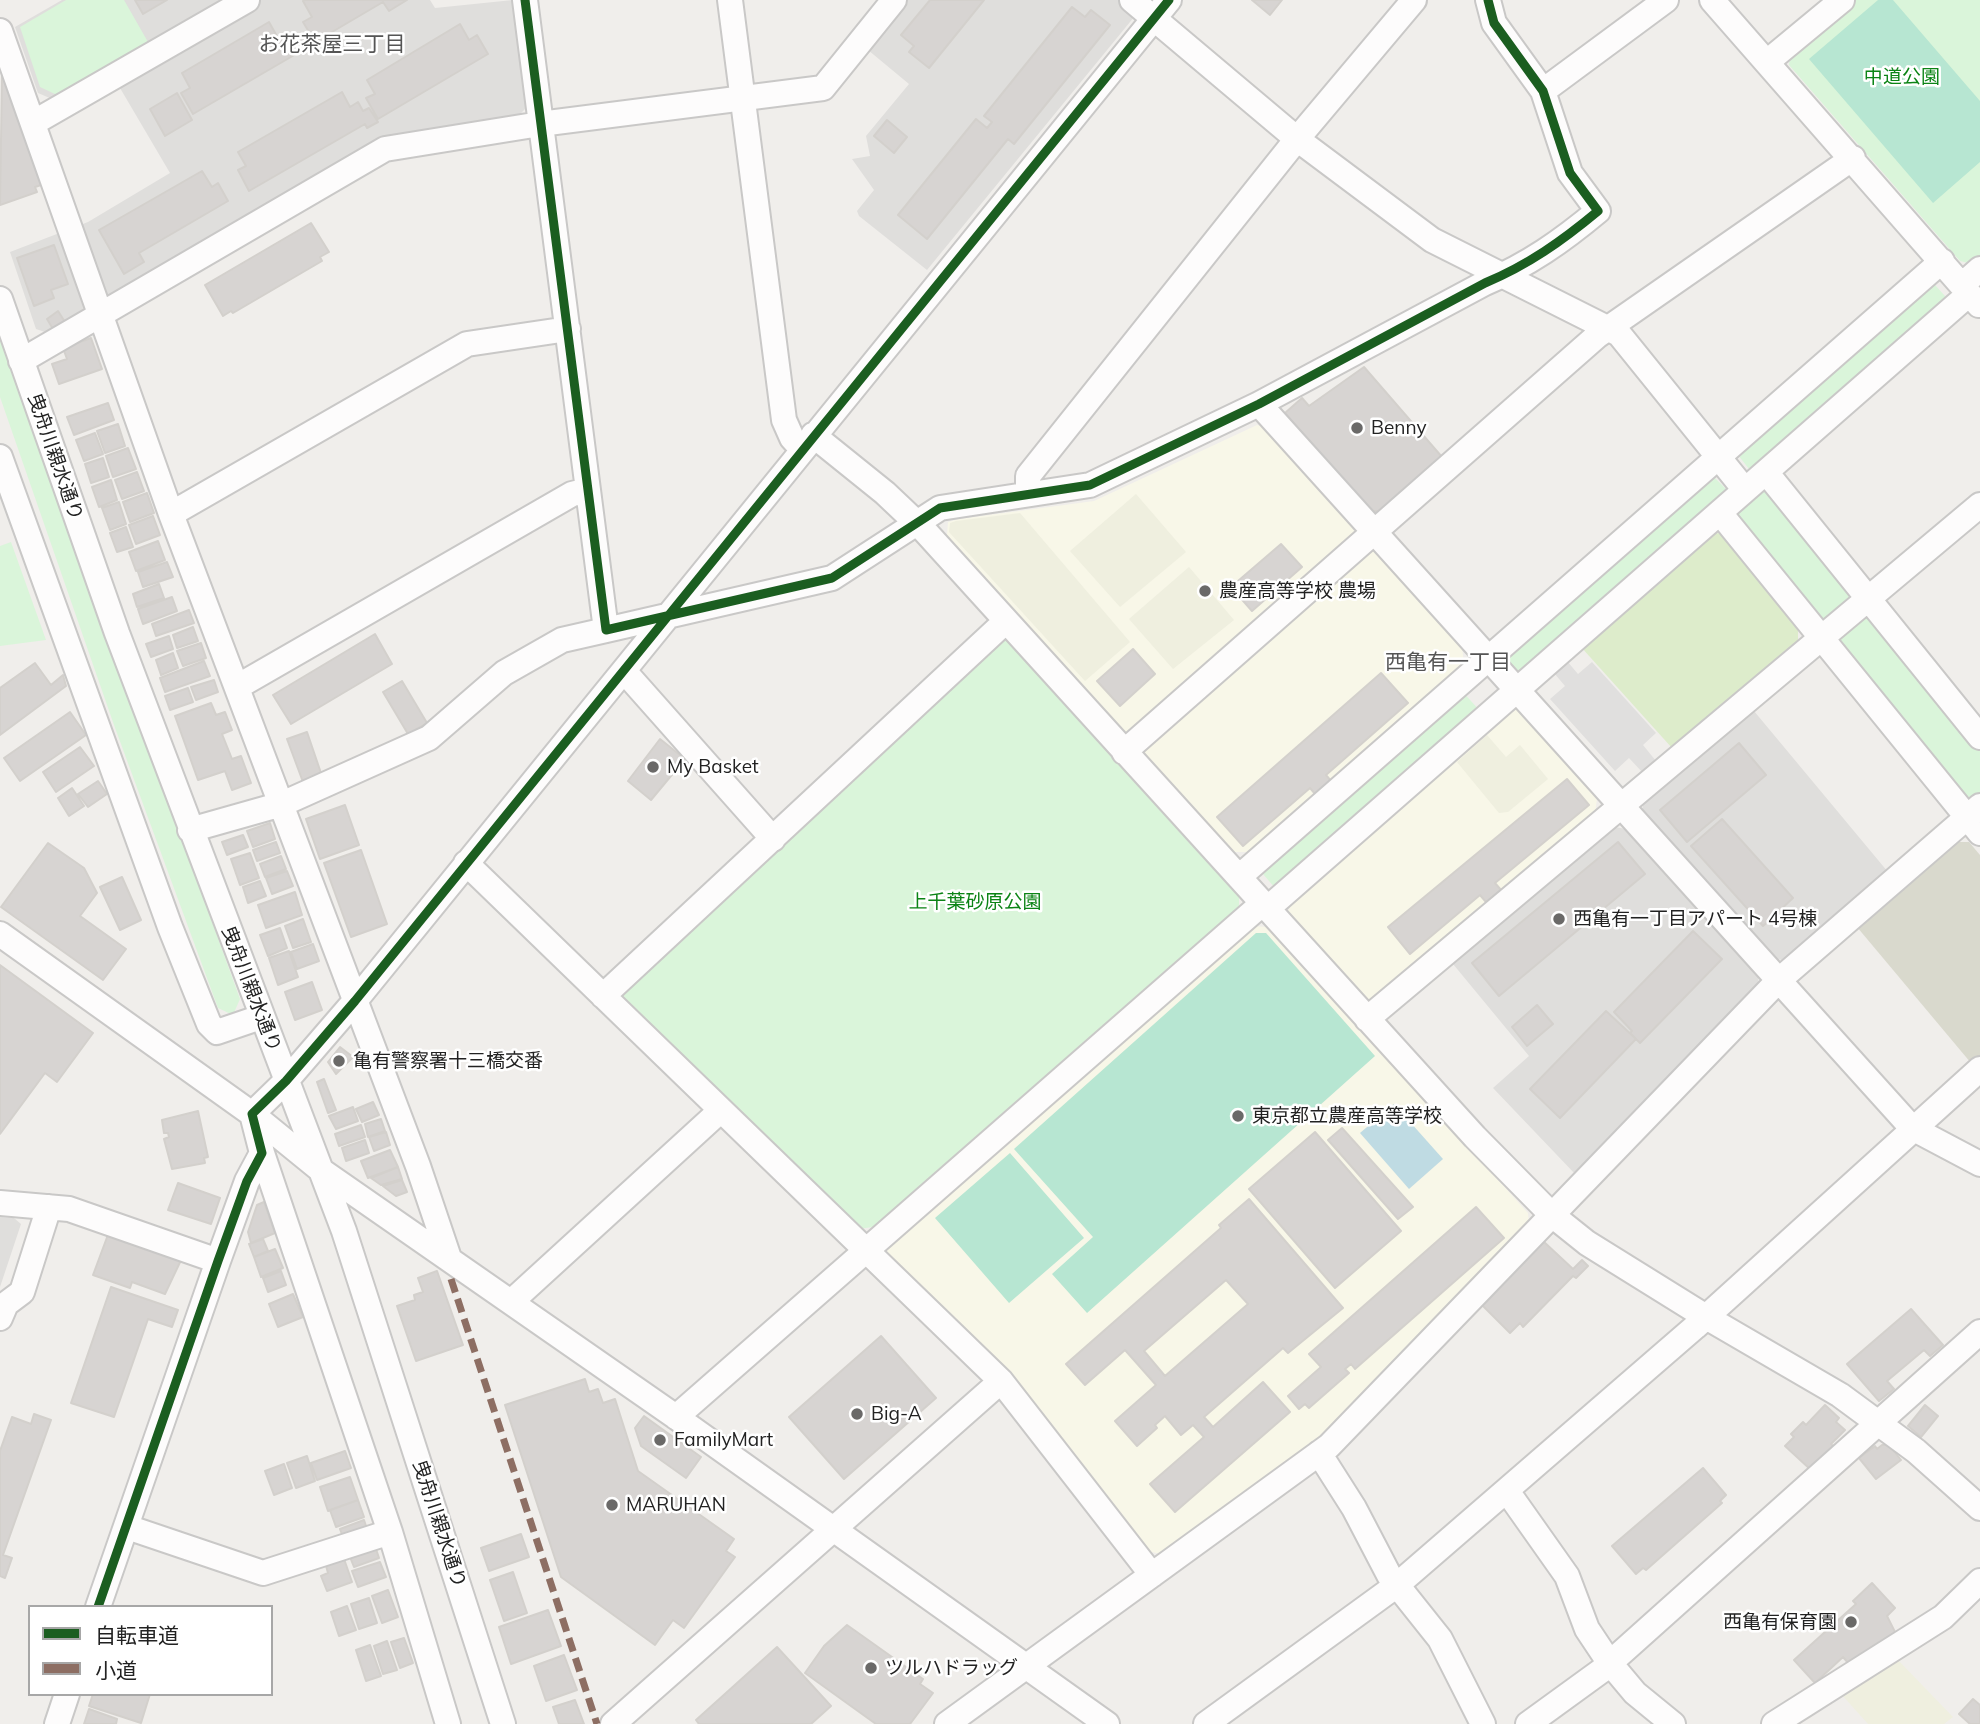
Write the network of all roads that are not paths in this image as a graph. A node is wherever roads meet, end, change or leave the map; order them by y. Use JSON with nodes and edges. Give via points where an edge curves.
{"nodes":[{"id":1,"x":247,"y":0,"type":"edge"},
{"id":2,"x":525,"y":0,"type":"edge"},
{"id":3,"x":730,"y":0,"type":"edge"},
{"id":4,"x":894,"y":0,"type":"edge"},
{"id":5,"x":1132,"y":0,"type":"edge"},
{"id":6,"x":1414,"y":0,"type":"edge"},
{"id":7,"x":1488,"y":0,"type":"edge"},
{"id":8,"x":1666,"y":0,"type":"edge"},
{"id":9,"x":1712,"y":0,"type":"edge"},
{"id":10,"x":1842,"y":0,"type":"edge"},
{"id":11,"x":1162,"y":9,"type":"edge"},
{"id":12,"x":0,"y":31,"type":"edge"},
{"id":13,"x":1767,"y":62,"type":"junction"},
{"id":14,"x":1543,"y":91,"type":"junction"},
{"id":15,"x":743,"y":100,"type":"junction"},
{"id":16,"x":33,"y":123,"type":"junction"},
{"id":17,"x":540,"y":124,"type":"junction"},
{"id":18,"x":1297,"y":139,"type":"junction"},
{"id":19,"x":1853,"y":158,"type":"junction"},
{"id":20,"x":1942,"y":261,"type":"junction"},
{"id":21,"x":1503,"y":276,"type":"junction"},
{"id":22,"x":1973,"y":289,"type":"edge"},
{"id":23,"x":0,"y":299,"type":"edge"},
{"id":24,"x":100,"y":316,"type":"junction"},
{"id":25,"x":1609,"y":328,"type":"junction"},
{"id":26,"x":568,"y":329,"type":"junction"},
{"id":27,"x":21,"y":360,"type":"junction"},
{"id":28,"x":1259,"y":404,"type":"junction"},
{"id":29,"x":808,"y":442,"type":"junction"},
{"id":30,"x":1717,"y":456,"type":"junction"},
{"id":31,"x":0,"y":457,"type":"edge"},
{"id":32,"x":1766,"y":472,"type":"junction"},
{"id":33,"x":587,"y":490,"type":"junction"},
{"id":34,"x":1745,"y":490,"type":"junction"},
{"id":35,"x":1028,"y":494,"type":"junction"},
{"id":36,"x":1980,"y":505,"type":"edge"},
{"id":37,"x":1720,"y":513,"type":"junction"},
{"id":38,"x":171,"y":514,"type":"junction"},
{"id":39,"x":916,"y":522,"type":"junction"},
{"id":40,"x":1374,"y":531,"type":"junction"},
{"id":41,"x":1869,"y":599,"type":"junction"},
{"id":42,"x":667,"y":615,"type":"junction"},
{"id":43,"x":1006,"y":621,"type":"junction"},
{"id":44,"x":606,"y":630,"type":"junction"},
{"id":45,"x":1822,"y":638,"type":"junction"},
{"id":46,"x":1487,"y":658,"type":"junction"},
{"id":47,"x":624,"y":671,"type":"junction"},
{"id":48,"x":237,"y":687,"type":"junction"},
{"id":49,"x":1516,"y":691,"type":"junction"},
{"id":50,"x":1980,"y":737,"type":"edge"},
{"id":51,"x":1124,"y":752,"type":"junction"},
{"id":52,"x":282,"y":804,"type":"junction"},
{"id":53,"x":1621,"y":807,"type":"junction"},
{"id":54,"x":1976,"y":819,"type":"edge"},
{"id":55,"x":190,"y":830,"type":"junction"},
{"id":56,"x":773,"y":839,"type":"junction"},
{"id":57,"x":467,"y":863,"type":"junction"},
{"id":58,"x":1239,"y":877,"type":"junction"},
{"id":59,"x":1265,"y":906,"type":"junction"},
{"id":60,"x":0,"y":933,"type":"edge"},
{"id":61,"x":1777,"y":981,"type":"junction"},
{"id":62,"x":603,"y":996,"type":"junction"},
{"id":63,"x":355,"y":1001,"type":"junction"},
{"id":64,"x":261,"y":1017,"type":"junction"},
{"id":65,"x":1367,"y":1019,"type":"junction"},
{"id":66,"x":1980,"y":1069,"type":"edge"},
{"id":67,"x":286,"y":1081,"type":"junction"},
{"id":68,"x":720,"y":1111,"type":"junction"},
{"id":69,"x":251,"y":1114,"type":"junction"},
{"id":70,"x":1912,"y":1128,"type":"junction"},
{"id":71,"x":262,"y":1153,"type":"junction"},
{"id":72,"x":1980,"y":1164,"type":"edge"},
{"id":73,"x":322,"y":1171,"type":"junction"},
{"id":74,"x":0,"y":1203,"type":"edge"},
{"id":75,"x":49,"y":1207,"type":"junction"},
{"id":76,"x":1552,"y":1215,"type":"junction"},
{"id":77,"x":865,"y":1251,"type":"junction"},
{"id":78,"x":449,"y":1258,"type":"junction"},
{"id":79,"x":218,"y":1261,"type":"junction"},
{"id":80,"x":511,"y":1302,"type":"junction"},
{"id":81,"x":1706,"y":1317,"type":"junction"},
{"id":82,"x":0,"y":1318,"type":"edge"},
{"id":83,"x":1980,"y":1332,"type":"edge"},
{"id":84,"x":1002,"y":1381,"type":"junction"},
{"id":85,"x":676,"y":1417,"type":"junction"},
{"id":86,"x":1881,"y":1423,"type":"junction"},
{"id":87,"x":1319,"y":1453,"type":"junction"},
{"id":88,"x":1507,"y":1491,"type":"junction"},
{"id":89,"x":1980,"y":1508,"type":"edge"},
{"id":90,"x":127,"y":1527,"type":"junction"},
{"id":91,"x":830,"y":1529,"type":"junction"},
{"id":92,"x":390,"y":1532,"type":"junction"},
{"id":93,"x":1152,"y":1574,"type":"junction"},
{"id":94,"x":1980,"y":1581,"type":"edge"},
{"id":95,"x":1397,"y":1585,"type":"junction"},
{"id":96,"x":100,"y":1605,"type":"edge"},
{"id":97,"x":1609,"y":1662,"type":"junction"},
{"id":98,"x":1026,"y":1666,"type":"junction"},
{"id":99,"x":67,"y":1696,"type":"edge"},
{"id":100,"x":57,"y":1724,"type":"edge"},
{"id":101,"x":448,"y":1724,"type":"edge"},
{"id":102,"x":503,"y":1724,"type":"edge"},
{"id":103,"x":613,"y":1724,"type":"edge"},
{"id":104,"x":947,"y":1724,"type":"edge"},
{"id":105,"x":1107,"y":1724,"type":"edge"},
{"id":106,"x":1206,"y":1724,"type":"edge"},
{"id":107,"x":1483,"y":1724,"type":"edge"},
{"id":108,"x":1528,"y":1724,"type":"edge"},
{"id":109,"x":1672,"y":1724,"type":"edge"},
{"id":110,"x":1774,"y":1724,"type":"edge"}],
"edges":[{"from":1,"to":16,"type":"street"},
{"from":2,"to":17,"type":"street"},
{"from":3,"to":15,"type":"street"},
{"from":4,"to":15,"type":"street","via":[[823,88]]},
{"from":5,"to":11,"type":"street"},
{"from":6,"to":18,"type":"street"},
{"from":7,"to":14,"type":"street","via":[[1494,23]]},
{"from":8,"to":14,"type":"street"},
{"from":9,"to":13,"type":"street"},
{"from":10,"to":13,"type":"street"},
{"from":11,"to":18,"type":"street"},
{"from":11,"to":29,"type":"street"},
{"from":12,"to":16,"type":"street"},
{"from":13,"to":19,"type":"street"},
{"from":14,"to":21,"type":"street","via":[[1570,173],[1598,211],[1558,244]]},
{"from":15,"to":17,"type":"street"},
{"from":15,"to":29,"type":"street","via":[[784,420],[792,438]]},
{"from":16,"to":24,"type":"street"},
{"from":17,"to":24,"type":"street","via":[[385,149]]},
{"from":17,"to":26,"type":"street"},
{"from":18,"to":21,"type":"street","via":[[1432,240]]},
{"from":18,"to":35,"type":"street","via":[[1028,476]]},
{"from":19,"to":20,"type":"street"},
{"from":19,"to":25,"type":"street"},
{"from":20,"to":22,"type":"street"},
{"from":20,"to":30,"type":"street"},
{"from":21,"to":25,"type":"street"},
{"from":21,"to":28,"type":"street"},
{"from":22,"to":32,"type":"street"},
{"from":23,"to":27,"type":"street","name":"曳舟川親水通り"},
{"from":24,"to":27,"type":"street"},
{"from":24,"to":38,"type":"street"},
{"from":25,"to":30,"type":"street","via":[[1619,334]]},
{"from":25,"to":40,"type":"street"},
{"from":26,"to":33,"type":"street"},
{"from":26,"to":38,"type":"street","via":[[467,344]]},
{"from":27,"to":55,"type":"street","name":"曳舟川親水通り"},
{"from":28,"to":35,"type":"street","via":[[1090,485]]},
{"from":28,"to":40,"type":"street"},
{"from":29,"to":39,"type":"street"},
{"from":29,"to":42,"type":"street"},
{"from":30,"to":34,"type":"street"},
{"from":30,"to":46,"type":"street"},
{"from":31,"to":64,"type":"street","via":[[209,1024],[217,1032]]},
{"from":32,"to":34,"type":"street"},
{"from":32,"to":41,"type":"street"},
{"from":33,"to":44,"type":"street"},
{"from":33,"to":48,"type":"street","via":[[572,494]]},
{"from":34,"to":37,"type":"street"},
{"from":35,"to":39,"type":"street","via":[[940,508]]},
{"from":36,"to":41,"type":"street"},
{"from":37,"to":45,"type":"street"},
{"from":37,"to":49,"type":"street"},
{"from":38,"to":48,"type":"street"},
{"from":39,"to":42,"type":"street","via":[[832,578]]},
{"from":39,"to":43,"type":"street"},
{"from":40,"to":46,"type":"street"},
{"from":40,"to":51,"type":"street"},
{"from":41,"to":45,"type":"street"},
{"from":41,"to":50,"type":"street"},
{"from":42,"to":44,"type":"street"},
{"from":42,"to":47,"type":"street"},
{"from":43,"to":51,"type":"street"},
{"from":43,"to":56,"type":"street"},
{"from":44,"to":52,"type":"street","via":[[562,640],[504,673],[429,738]]},
{"from":45,"to":53,"type":"street"},
{"from":45,"to":54,"type":"street"},
{"from":46,"to":49,"type":"street"},
{"from":46,"to":58,"type":"street"},
{"from":47,"to":56,"type":"street"},
{"from":47,"to":57,"type":"street"},
{"from":48,"to":52,"type":"street"},
{"from":49,"to":53,"type":"street"},
{"from":49,"to":59,"type":"street"},
{"from":51,"to":58,"type":"street"},
{"from":52,"to":55,"type":"street"},
{"from":52,"to":63,"type":"street"},
{"from":53,"to":61,"type":"street"},
{"from":53,"to":65,"type":"street"},
{"from":54,"to":61,"type":"street"},
{"from":55,"to":64,"type":"street","name":"曳舟川親水通り"},
{"from":56,"to":62,"type":"street"},
{"from":57,"to":62,"type":"street"},
{"from":57,"to":63,"type":"street"},
{"from":58,"to":59,"type":"street"},
{"from":59,"to":65,"type":"street"},
{"from":59,"to":77,"type":"street"},
{"from":60,"to":69,"type":"street"},
{"from":61,"to":70,"type":"street"},
{"from":61,"to":76,"type":"street"},
{"from":62,"to":68,"type":"street"},
{"from":63,"to":67,"type":"street"},
{"from":63,"to":78,"type":"street"},
{"from":64,"to":67,"type":"street","name":"曳舟川親水通り"},
{"from":65,"to":76,"type":"street"},
{"from":66,"to":70,"type":"street"},
{"from":67,"to":69,"type":"street"},
{"from":67,"to":73,"type":"street","name":"曳舟川親水通り"},
{"from":68,"to":77,"type":"street"},
{"from":68,"to":80,"type":"street"},
{"from":69,"to":71,"type":"street"},
{"from":69,"to":73,"type":"street"},
{"from":70,"to":72,"type":"street"},
{"from":70,"to":81,"type":"street"},
{"from":71,"to":79,"type":"street"},
{"from":71,"to":92,"type":"street"},
{"from":73,"to":78,"type":"street"},
{"from":73,"to":102,"type":"street","name":"曳舟川親水通り"},
{"from":74,"to":75,"type":"street"},
{"from":75,"to":79,"type":"street","via":[[85,1214]]},
{"from":75,"to":82,"type":"street","via":[[22,1292],[6,1304]]},
{"from":76,"to":81,"type":"street","via":[[1598,1250]]},
{"from":76,"to":87,"type":"street"},
{"from":77,"to":84,"type":"street"},
{"from":77,"to":85,"type":"street"},
{"from":78,"to":80,"type":"street"},
{"from":79,"to":90,"type":"street"},
{"from":80,"to":85,"type":"street"},
{"from":81,"to":86,"type":"street"},
{"from":81,"to":88,"type":"street"},
{"from":83,"to":86,"type":"street"},
{"from":84,"to":91,"type":"street"},
{"from":84,"to":93,"type":"street"},
{"from":85,"to":91,"type":"street"},
{"from":86,"to":89,"type":"street"},
{"from":86,"to":97,"type":"street"},
{"from":87,"to":93,"type":"street"},
{"from":87,"to":95,"type":"street"},
{"from":88,"to":95,"type":"street"},
{"from":88,"to":97,"type":"street","via":[[1567,1576],[1587,1629]]},
{"from":90,"to":92,"type":"street","via":[[263,1573]]},
{"from":90,"to":96,"type":"street"},
{"from":91,"to":98,"type":"street"},
{"from":91,"to":103,"type":"street"},
{"from":92,"to":101,"type":"street"},
{"from":93,"to":98,"type":"street"},
{"from":94,"to":110,"type":"street","via":[[1943,1617]]},
{"from":95,"to":106,"type":"street"},
{"from":95,"to":107,"type":"street","via":[[1440,1639]]},
{"from":97,"to":108,"type":"street"},
{"from":97,"to":109,"type":"street","via":[[1635,1693]]},
{"from":98,"to":104,"type":"street"},
{"from":98,"to":105,"type":"street"},
{"from":99,"to":100,"type":"street"}]}
